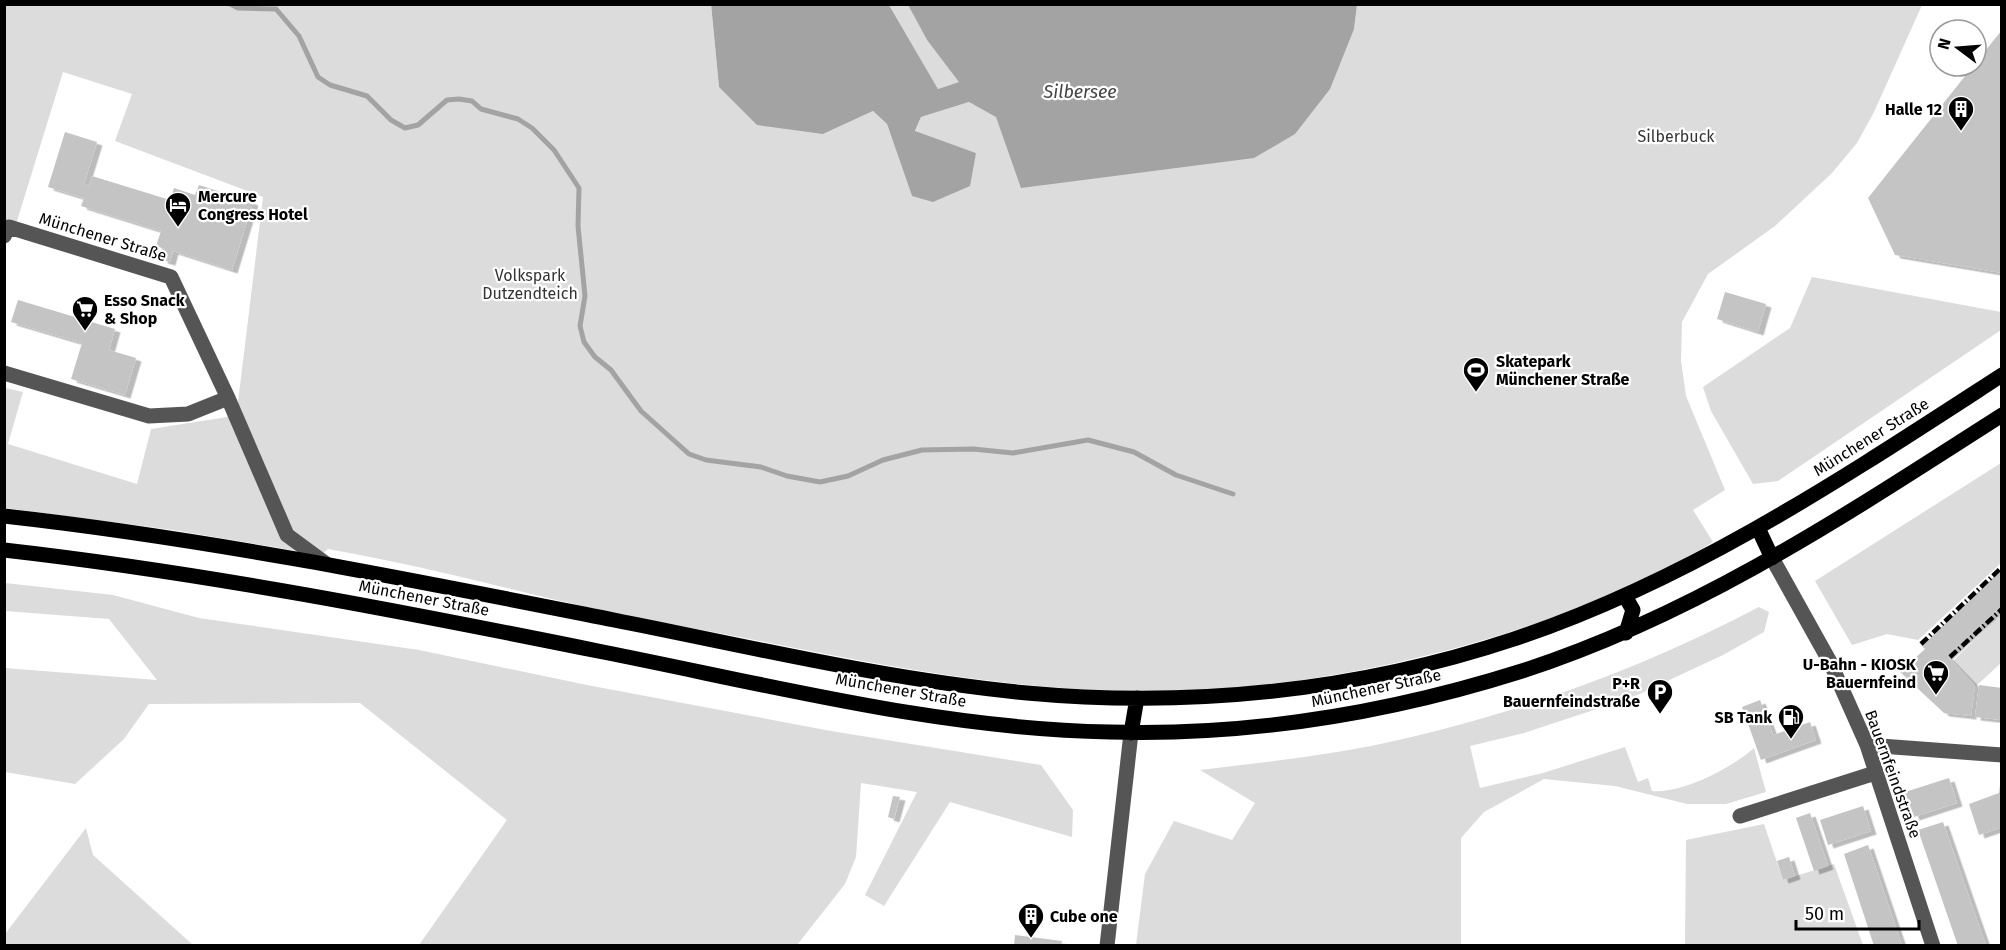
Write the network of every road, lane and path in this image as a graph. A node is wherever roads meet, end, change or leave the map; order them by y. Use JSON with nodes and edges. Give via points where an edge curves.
{"nodes":[{"id":1,"x":7,"y":231,"type":"edge"},
{"id":2,"x":4,"y":373,"type":"edge"},
{"id":3,"x":2001,"y":375,"type":"edge"},
{"id":4,"x":228,"y":398,"type":"junction"},
{"id":5,"x":1999,"y":417,"type":"edge"},
{"id":6,"x":4,"y":516,"type":"edge"},
{"id":7,"x":1758,"y":528,"type":"junction"},
{"id":8,"x":4,"y":550,"type":"edge"},
{"id":9,"x":1772,"y":558,"type":"junction"},
{"id":10,"x":326,"y":563,"type":"junction"},
{"id":11,"x":1625,"y":596,"type":"junction"},
{"id":12,"x":1626,"y":633,"type":"junction"},
{"id":13,"x":1137,"y":698,"type":"junction"},
{"id":14,"x":1131,"y":733,"type":"junction"},
{"id":15,"x":1868,"y":745,"type":"junction"},
{"id":16,"x":2001,"y":755,"type":"edge"},
{"id":17,"x":1875,"y":773,"type":"junction"},
{"id":18,"x":1740,"y":816,"type":"dead end"},
{"id":19,"x":1107,"y":945,"type":"edge"},
{"id":20,"x":1933,"y":945,"type":"edge"}],
"edges":[{"from":1,"to":4,"type":"street","name":"Münchener Straße","via":[[171,277]]},
{"from":2,"to":4,"type":"street","via":[[149,416],[188,414]]},
{"from":3,"to":7,"type":"main road","name":"Münchener Straße"},
{"from":4,"to":10,"type":"street","name":"Münchener Straße","via":[[286,535]]},
{"from":5,"to":9,"type":"main road","name":"Münchener Straße"},
{"from":6,"to":10,"type":"main road","name":"Münchener Straße"},
{"from":7,"to":9,"type":"main road"},
{"from":7,"to":11,"type":"main road","name":"Münchener Straße"},
{"from":8,"to":14,"type":"main road","name":"Münchener Straße","via":[[312,595],[918,712],[1030,727]]},
{"from":9,"to":12,"type":"main road","name":"Münchener Straße"},
{"from":9,"to":15,"type":"street","name":"Bauernfeindstraße","via":[[1830,662]]},
{"from":10,"to":13,"type":"main road","name":"Münchener Straße","via":[[890,674],[1023,693]]},
{"from":11,"to":12,"type":"main road","via":[[1633,610]]},
{"from":11,"to":13,"type":"main road","name":"Münchener Straße","via":[[1509,641],[1396,671],[1265,692]]},
{"from":12,"to":14,"type":"main road","name":"Münchener Straße","via":[[1522,671],[1395,705],[1271,725]]},
{"from":13,"to":14,"type":"main road"},
{"from":14,"to":19,"type":"street"},
{"from":15,"to":16,"type":"street"},
{"from":15,"to":17,"type":"street","name":"Bauernfeindstraße"},
{"from":17,"to":18,"type":"street"},
{"from":17,"to":20,"type":"street","name":"Bauernfeindstraße"}]}
